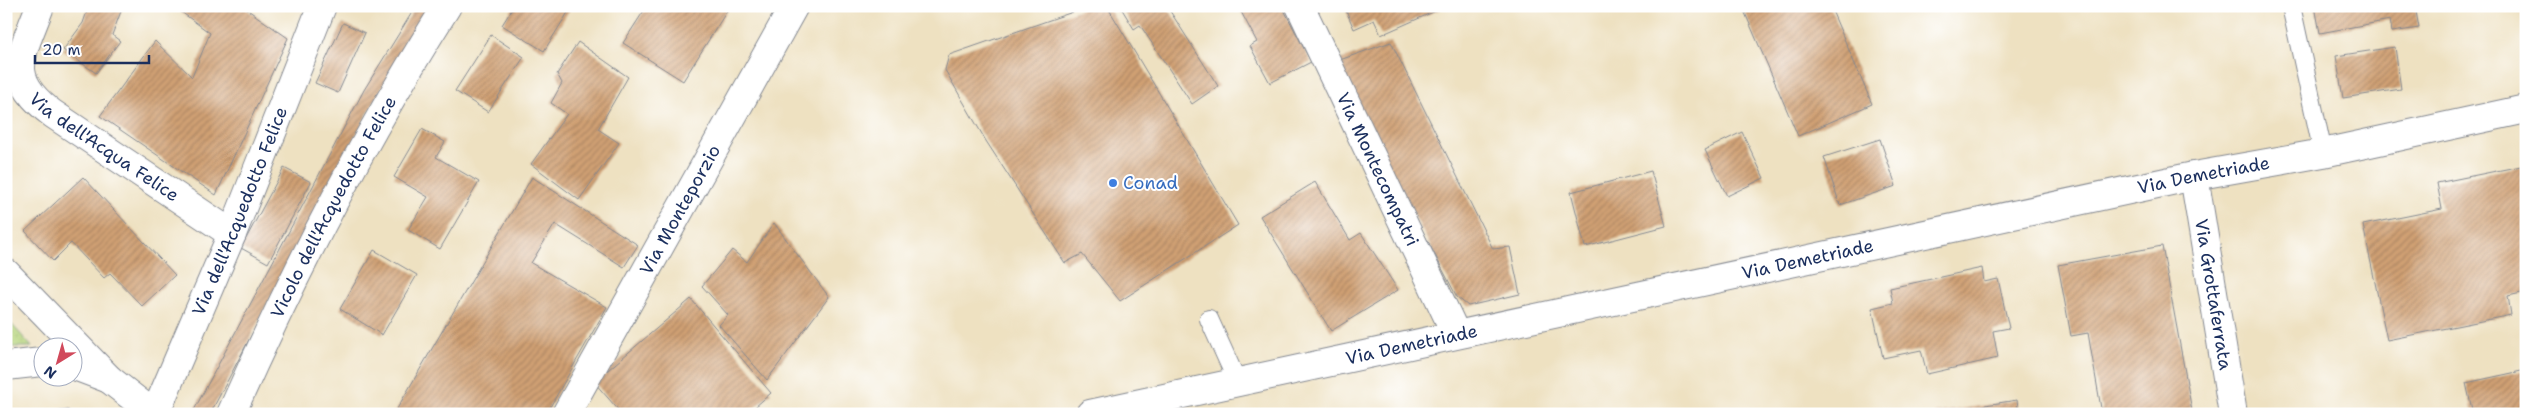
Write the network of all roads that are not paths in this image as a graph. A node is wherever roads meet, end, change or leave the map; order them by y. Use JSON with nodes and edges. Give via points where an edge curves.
{"nodes":[{"id":1,"x":40,"y":6,"type":"edge"},
{"id":2,"x":322,"y":6,"type":"edge"},
{"id":3,"x":447,"y":6,"type":"edge"},
{"id":4,"x":794,"y":6,"type":"edge"},
{"id":5,"x":1300,"y":6,"type":"edge"},
{"id":6,"x":2291,"y":6,"type":"edge"},
{"id":7,"x":2526,"y":109,"type":"edge"},
{"id":8,"x":2323,"y":152,"type":"junction"},
{"id":9,"x":2194,"y":176,"type":"junction"},
{"id":10,"x":232,"y":234,"type":"junction"},
{"id":11,"x":6,"y":273,"type":"edge"},
{"id":12,"x":1209,"y":319,"type":"dead end"},
{"id":13,"x":1456,"y":334,"type":"junction"},
{"id":14,"x":32,"y":363,"type":"edge"},
{"id":15,"x":6,"y":366,"type":"edge"},
{"id":16,"x":82,"y":369,"type":"edge"},
{"id":17,"x":109,"y":379,"type":"junction"},
{"id":18,"x":1237,"y":381,"type":"junction"},
{"id":19,"x":155,"y":414,"type":"edge"},
{"id":20,"x":230,"y":414,"type":"edge"},
{"id":21,"x":566,"y":414,"type":"edge"},
{"id":22,"x":1090,"y":414,"type":"edge"},
{"id":23,"x":2233,"y":414,"type":"edge"}],
"edges":[{"from":1,"to":10,"type":"street","name":"Via dell'Acqua Felice","via":[[20,65],[23,80],[33,96],[53,114]]},
{"from":2,"to":10,"type":"street","name":"Via dell'Acquedotto Felice"},
{"from":3,"to":20,"type":"street","name":"Vicolo dell'Acquedotto Felice","via":[[325,216]]},
{"from":4,"to":21,"type":"street","name":"Via Monteporzio"},
{"from":5,"to":13,"type":"street","name":"Via Montecompatri"},
{"from":6,"to":8,"type":"lane"},
{"from":7,"to":8,"type":"street","name":"Via Demetriade"},
{"from":8,"to":9,"type":"street","name":"Via Demetriade"},
{"from":9,"to":13,"type":"street","name":"Via Demetriade"},
{"from":9,"to":23,"type":"street","name":"Via Grottaferrata"},
{"from":10,"to":19,"type":"street","name":"Via dell'Acquedotto Felice"},
{"from":11,"to":17,"type":"street"},
{"from":12,"to":18,"type":"lane"},
{"from":13,"to":18,"type":"street","name":"Via Demetriade"},
{"from":14,"to":15,"type":"street"},
{"from":16,"to":17,"type":"street"},
{"from":17,"to":19,"type":"street"},
{"from":18,"to":22,"type":"street","name":"Via Demetriade"}]}
